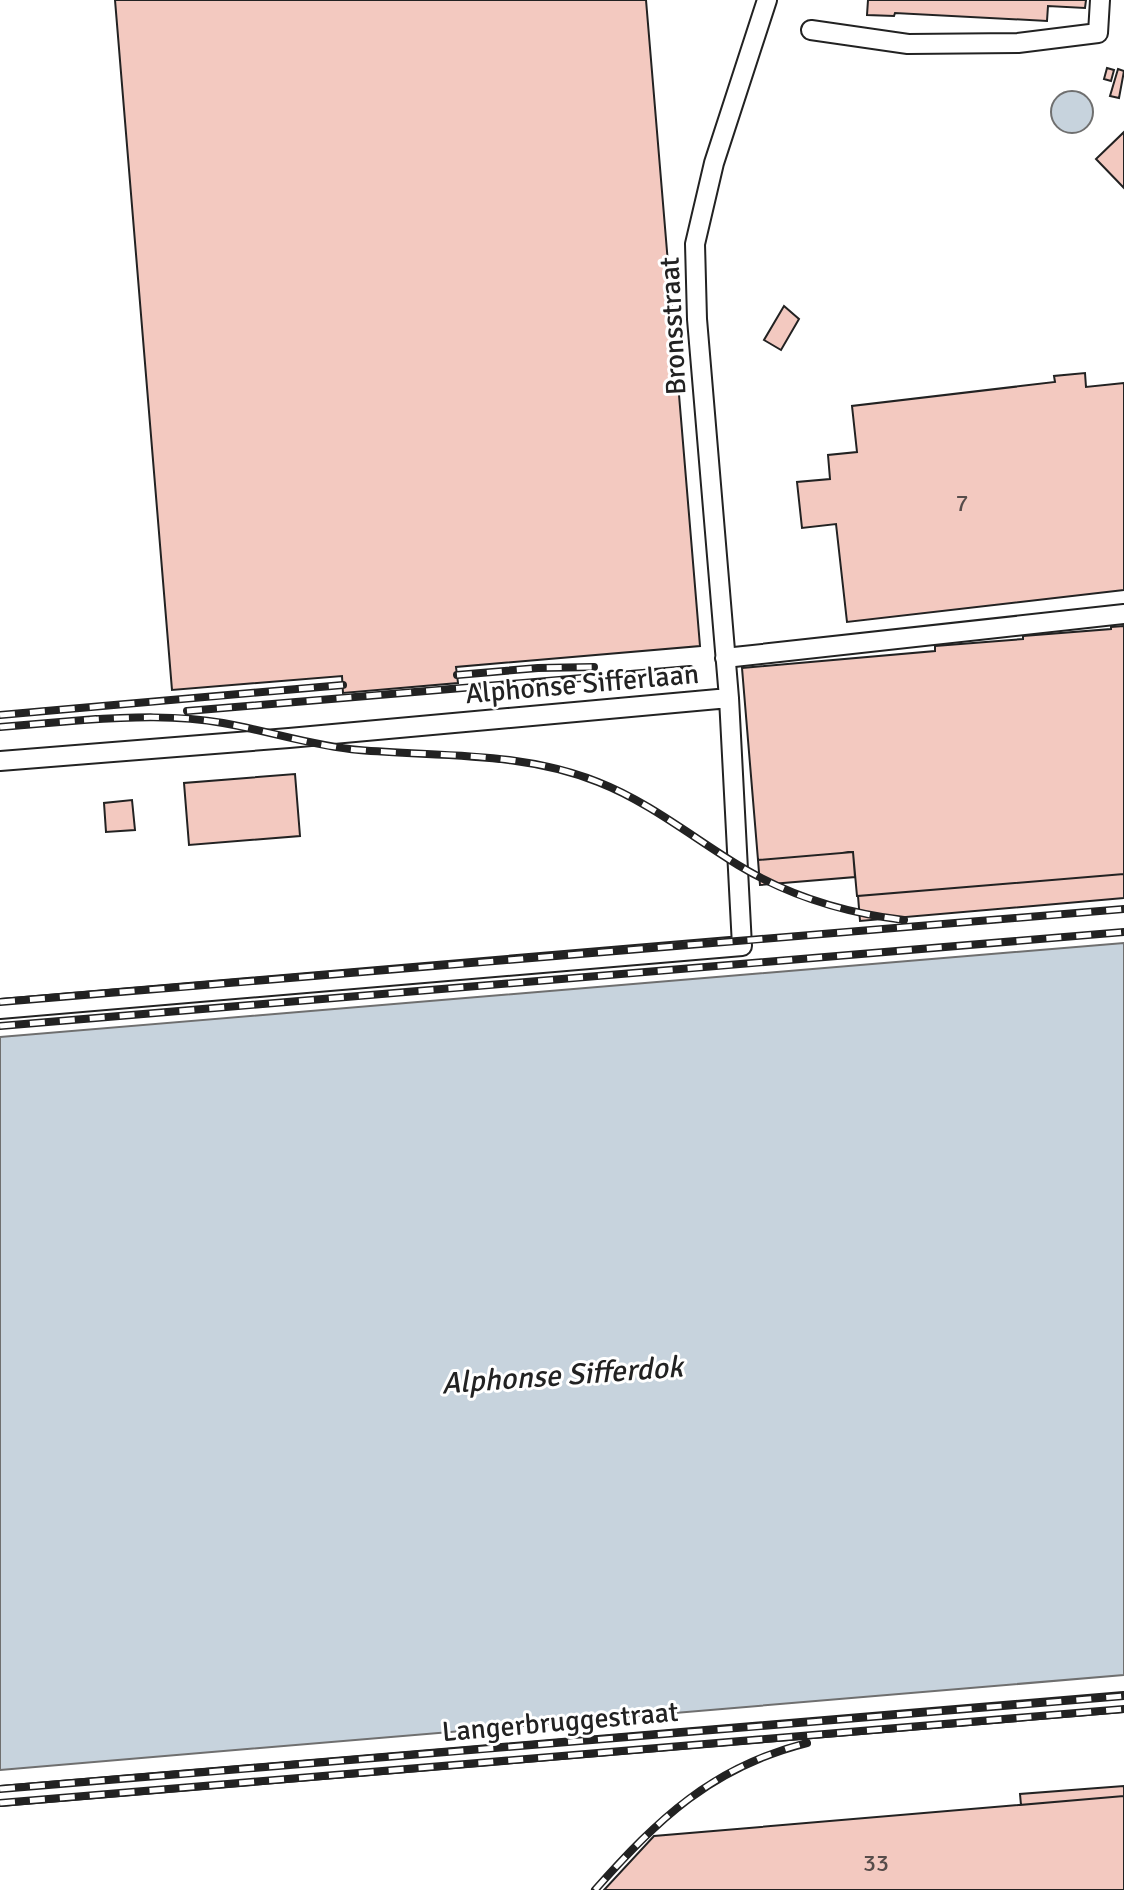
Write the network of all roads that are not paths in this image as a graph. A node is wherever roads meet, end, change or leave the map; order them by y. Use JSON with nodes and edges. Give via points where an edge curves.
{"nodes":[{"id":1,"x":767,"y":0,"type":"edge"},
{"id":2,"x":1100,"y":0,"type":"edge"},
{"id":3,"x":811,"y":30,"type":"dead end"},
{"id":4,"x":1124,"y":614,"type":"edge"},
{"id":5,"x":725,"y":658,"type":"junction"},
{"id":6,"x":729,"y":698,"type":"junction"},
{"id":7,"x":0,"y":761,"type":"edge"},
{"id":8,"x":0,"y":1009,"type":"edge"},
{"id":9,"x":1124,"y":1702,"type":"edge"},
{"id":10,"x":0,"y":1796,"type":"edge"}],
"edges":[{"from":1,"to":5,"type":"street","name":"Bronsstraat","via":[[714,163],[695,244]]},
{"from":2,"to":3,"type":"street","via":[[1098,33],[1018,43],[908,44]]},
{"from":4,"to":5,"type":"street","name":"Alphonse Sifferlaan"},
{"from":5,"to":6,"type":"street","name":"Alphonse Sifferlaan"},
{"from":6,"to":7,"type":"street","name":"Alphonse Sifferlaan"},
{"from":6,"to":8,"type":"street","via":[[742,946]]},
{"from":9,"to":10,"type":"street","name":"Langerbruggestraat"}]}
